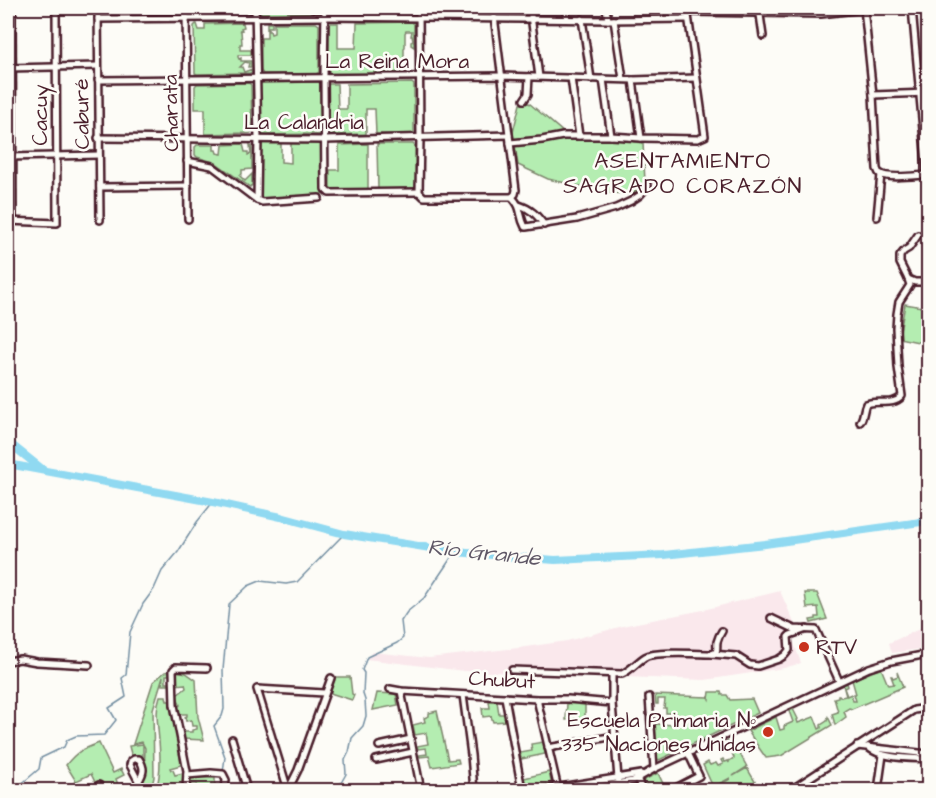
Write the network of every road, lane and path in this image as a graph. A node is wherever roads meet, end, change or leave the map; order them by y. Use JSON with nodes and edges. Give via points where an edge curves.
{"nodes":[{"id":1,"x":12,"y":8,"type":"edge"},
{"id":2,"x":56,"y":8,"type":"edge"},
{"id":3,"x":98,"y":8,"type":"edge"},
{"id":4,"x":186,"y":8,"type":"edge"},
{"id":5,"x":255,"y":8,"type":"edge"},
{"id":6,"x":325,"y":8,"type":"edge"},
{"id":7,"x":419,"y":8,"type":"edge"},
{"id":8,"x":493,"y":8,"type":"edge"},
{"id":9,"x":530,"y":8,"type":"edge"},
{"id":10,"x":565,"y":8,"type":"edge"},
{"id":11,"x":606,"y":8,"type":"edge"},
{"id":12,"x":864,"y":8,"type":"edge"},
{"id":13,"x":873,"y":8,"type":"edge"},
{"id":14,"x":912,"y":8,"type":"edge"},
{"id":15,"x":759,"y":10,"type":"edge"},
{"id":16,"x":688,"y":13,"type":"edge"},
{"id":17,"x":325,"y":18,"type":"junction"},
{"id":18,"x":419,"y":18,"type":"junction"},
{"id":19,"x":494,"y":18,"type":"junction"},
{"id":20,"x":531,"y":18,"type":"junction"},
{"id":21,"x":98,"y":19,"type":"junction"},
{"id":22,"x":186,"y":19,"type":"junction"},
{"id":23,"x":255,"y":19,"type":"junction"},
{"id":24,"x":567,"y":19,"type":"junction"},
{"id":25,"x":582,"y":19,"type":"junction"},
{"id":26,"x":611,"y":20,"type":"junction"},
{"id":27,"x":763,"y":36,"type":"dead end"},
{"id":28,"x":98,"y":66,"type":"junction"},
{"id":29,"x":56,"y":67,"type":"junction"},
{"id":30,"x":10,"y":68,"type":"edge"},
{"id":31,"x":501,"y":76,"type":"junction"},
{"id":32,"x":529,"y":76,"type":"junction"},
{"id":33,"x":539,"y":77,"type":"junction"},
{"id":34,"x":257,"y":78,"type":"junction"},
{"id":35,"x":324,"y":78,"type":"junction"},
{"id":36,"x":420,"y":78,"type":"junction"},
{"id":37,"x":571,"y":78,"type":"junction"},
{"id":38,"x":591,"y":78,"type":"junction"},
{"id":39,"x":696,"y":78,"type":"junction"},
{"id":40,"x":187,"y":79,"type":"junction"},
{"id":41,"x":603,"y":79,"type":"junction"},
{"id":42,"x":623,"y":79,"type":"junction"},
{"id":43,"x":98,"y":80,"type":"junction"},
{"id":44,"x":633,"y":80,"type":"junction"},
{"id":45,"x":928,"y":93,"type":"edge"},
{"id":46,"x":920,"y":94,"type":"junction"},
{"id":47,"x":873,"y":95,"type":"junction"},
{"id":48,"x":524,"y":100,"type":"dead end"},
{"id":49,"x":509,"y":135,"type":"junction"},
{"id":50,"x":579,"y":136,"type":"junction"},
{"id":51,"x":611,"y":136,"type":"junction"},
{"id":52,"x":187,"y":137,"type":"junction"},
{"id":53,"x":98,"y":138,"type":"junction"},
{"id":54,"x":258,"y":138,"type":"junction"},
{"id":55,"x":420,"y":138,"type":"junction"},
{"id":56,"x":641,"y":138,"type":"junction"},
{"id":57,"x":325,"y":140,"type":"junction"},
{"id":58,"x":510,"y":143,"type":"junction"},
{"id":59,"x":99,"y":155,"type":"junction"},
{"id":60,"x":57,"y":156,"type":"junction"},
{"id":61,"x":10,"y":157,"type":"edge"},
{"id":62,"x":188,"y":161,"type":"junction"},
{"id":63,"x":881,"y":174,"type":"junction"},
{"id":64,"x":928,"y":175,"type":"edge"},
{"id":65,"x":188,"y":186,"type":"junction"},
{"id":66,"x":648,"y":186,"type":"dead end"},
{"id":67,"x":100,"y":187,"type":"junction"},
{"id":68,"x":420,"y":192,"type":"junction"},
{"id":69,"x":512,"y":197,"type":"junction"},
{"id":70,"x":319,"y":198,"type":"dead end"},
{"id":71,"x":260,"y":201,"type":"junction"},
{"id":72,"x":519,"y":205,"type":"junction"},
{"id":73,"x":877,"y":217,"type":"dead end"},
{"id":74,"x":188,"y":219,"type":"dead end"},
{"id":75,"x":100,"y":220,"type":"dead end"},
{"id":76,"x":10,"y":222,"type":"edge"},
{"id":77,"x":544,"y":225,"type":"junction"},
{"id":78,"x":918,"y":235,"type":"dead end"},
{"id":79,"x":908,"y":279,"type":"junction"},
{"id":80,"x":928,"y":282,"type":"edge"},
{"id":81,"x":860,"y":422,"type":"dead end"},
{"id":82,"x":771,"y":618,"type":"dead end"},
{"id":83,"x":807,"y":629,"type":"junction"},
{"id":84,"x":722,"y":631,"type":"dead end"},
{"id":85,"x":712,"y":654,"type":"junction"},
{"id":86,"x":928,"y":654,"type":"edge"},
{"id":87,"x":8,"y":662,"type":"edge"},
{"id":88,"x":89,"y":665,"type":"dead end"},
{"id":89,"x":207,"y":668,"type":"dead end"},
{"id":90,"x":512,"y":670,"type":"dead end"},
{"id":91,"x":612,"y":674,"type":"junction"},
{"id":92,"x":331,"y":678,"type":"dead end"},
{"id":93,"x":839,"y":681,"type":"junction"},
{"id":94,"x":390,"y":689,"type":"dead end"},
{"id":95,"x":401,"y":691,"type":"junction"},
{"id":96,"x":324,"y":693,"type":"junction"},
{"id":97,"x":463,"y":695,"type":"junction"},
{"id":98,"x":505,"y":697,"type":"junction"},
{"id":99,"x":649,"y":697,"type":"dead end"},
{"id":100,"x":537,"y":699,"type":"junction"},
{"id":101,"x":612,"y":703,"type":"junction"},
{"id":102,"x":928,"y":708,"type":"edge"},
{"id":103,"x":615,"y":736,"type":"junction"},
{"id":104,"x":232,"y":739,"type":"dead end"},
{"id":105,"x":411,"y":739,"type":"junction"},
{"id":106,"x":379,"y":746,"type":"dead end"},
{"id":107,"x":857,"y":746,"type":"junction"},
{"id":108,"x":868,"y":747,"type":"junction"},
{"id":109,"x":548,"y":748,"type":"junction"},
{"id":110,"x":413,"y":752,"type":"junction"},
{"id":111,"x":688,"y":753,"type":"junction"},
{"id":112,"x":928,"y":754,"type":"edge"},
{"id":113,"x":883,"y":755,"type":"junction"},
{"id":114,"x":928,"y":759,"type":"edge"},
{"id":115,"x":376,"y":760,"type":"dead end"},
{"id":116,"x":654,"y":769,"type":"junction"},
{"id":117,"x":187,"y":775,"type":"junction"},
{"id":118,"x":640,"y":776,"type":"junction"},
{"id":119,"x":618,"y":778,"type":"junction"},
{"id":120,"x":138,"y":782,"type":"junction"},
{"id":121,"x":794,"y":788,"type":"junction"},
{"id":122,"x":558,"y":789,"type":"junction"},
{"id":123,"x":143,"y":790,"type":"edge"},
{"id":124,"x":186,"y":790,"type":"edge"},
{"id":125,"x":225,"y":790,"type":"edge"},
{"id":126,"x":248,"y":790,"type":"edge"},
{"id":127,"x":288,"y":790,"type":"edge"},
{"id":128,"x":422,"y":790,"type":"edge"},
{"id":129,"x":474,"y":790,"type":"edge"},
{"id":130,"x":522,"y":790,"type":"edge"},
{"id":131,"x":541,"y":790,"type":"edge"},
{"id":132,"x":582,"y":790,"type":"edge"},
{"id":133,"x":642,"y":790,"type":"edge"},
{"id":134,"x":672,"y":790,"type":"edge"},
{"id":135,"x":775,"y":790,"type":"edge"},
{"id":136,"x":806,"y":790,"type":"edge"},
{"id":137,"x":878,"y":790,"type":"edge"}],
"edges":[{"from":1,"to":30,"type":"street"},
{"from":2,"to":29,"type":"street","name":"Cacuy"},
{"from":3,"to":21,"type":"street","name":"Caburé"},
{"from":4,"to":22,"type":"street","name":"Charata"},
{"from":5,"to":23,"type":"street"},
{"from":6,"to":17,"type":"street"},
{"from":7,"to":18,"type":"street"},
{"from":8,"to":19,"type":"street"},
{"from":9,"to":20,"type":"street"},
{"from":10,"to":24,"type":"street"},
{"from":11,"to":26,"type":"street"},
{"from":12,"to":13,"type":"street"},
{"from":12,"to":15,"type":"street","via":[[821,14]]},
{"from":12,"to":47,"type":"street"},
{"from":14,"to":46,"type":"street"},
{"from":15,"to":16,"type":"street"},
{"from":15,"to":27,"type":"street"},
{"from":16,"to":26,"type":"street"},
{"from":16,"to":39,"type":"street"},
{"from":17,"to":18,"type":"street"},
{"from":17,"to":23,"type":"street"},
{"from":17,"to":35,"type":"street"},
{"from":18,"to":19,"type":"street"},
{"from":18,"to":36,"type":"street"},
{"from":19,"to":20,"type":"street"},
{"from":19,"to":31,"type":"street"},
{"from":20,"to":24,"type":"street"},
{"from":20,"to":33,"type":"street"},
{"from":21,"to":22,"type":"street"},
{"from":21,"to":28,"type":"street","name":"Caburé"},
{"from":22,"to":23,"type":"street"},
{"from":22,"to":40,"type":"street","name":"Charata"},
{"from":23,"to":34,"type":"street"},
{"from":24,"to":25,"type":"street"},
{"from":25,"to":26,"type":"street"},
{"from":25,"to":38,"type":"street"},
{"from":26,"to":42,"type":"street"},
{"from":28,"to":29,"type":"street"},
{"from":28,"to":43,"type":"street","name":"Caburé"},
{"from":29,"to":30,"type":"street"},
{"from":29,"to":60,"type":"street","name":"Cacuy"},
{"from":30,"to":61,"type":"street"},
{"from":31,"to":32,"type":"street","name":"La Reina Mora"},
{"from":31,"to":36,"type":"street","name":"La Reina Mora"},
{"from":31,"to":49,"type":"street"},
{"from":32,"to":33,"type":"street","name":"La Reina Mora"},
{"from":32,"to":48,"type":"street"},
{"from":33,"to":37,"type":"street","name":"La Reina Mora"},
{"from":34,"to":35,"type":"street","name":"La Reina Mora"},
{"from":34,"to":40,"type":"street","name":"La Reina Mora"},
{"from":34,"to":54,"type":"street"},
{"from":35,"to":36,"type":"street","name":"La Reina Mora"},
{"from":35,"to":57,"type":"street"},
{"from":36,"to":55,"type":"street"},
{"from":37,"to":38,"type":"street","name":"La Reina Mora"},
{"from":37,"to":50,"type":"street"},
{"from":38,"to":41,"type":"street","name":"La Reina Mora"},
{"from":39,"to":44,"type":"street","name":"La Reina Mora"},
{"from":39,"to":56,"type":"street","via":[[705,136]]},
{"from":40,"to":43,"type":"street","name":"La Reina Mora"},
{"from":40,"to":52,"type":"street","name":"Charata"},
{"from":41,"to":42,"type":"street","name":"La Reina Mora"},
{"from":41,"to":51,"type":"street"},
{"from":42,"to":44,"type":"street","name":"La Reina Mora"},
{"from":43,"to":53,"type":"street","name":"Caburé"},
{"from":44,"to":56,"type":"street"},
{"from":45,"to":46,"type":"street"},
{"from":46,"to":47,"type":"street"},
{"from":46,"to":64,"type":"street"},
{"from":47,"to":63,"type":"street","via":[[877,169]]},
{"from":49,"to":55,"type":"street","name":"La Calandria"},
{"from":49,"to":58,"type":"street"},
{"from":50,"to":51,"type":"street"},
{"from":50,"to":58,"type":"street"},
{"from":51,"to":56,"type":"street"},
{"from":52,"to":53,"type":"street","name":"La Calandria"},
{"from":52,"to":54,"type":"street","name":"La Calandria"},
{"from":52,"to":62,"type":"street","name":"Charata"},
{"from":53,"to":59,"type":"street","name":"Caburé"},
{"from":54,"to":57,"type":"street","name":"La Calandria"},
{"from":54,"to":71,"type":"street"},
{"from":55,"to":57,"type":"street","name":"La Calandria"},
{"from":55,"to":68,"type":"street"},
{"from":57,"to":68,"type":"street","via":[[324,183],[329,193]]},
{"from":58,"to":69,"type":"street","via":[[516,190]]},
{"from":59,"to":60,"type":"street"},
{"from":59,"to":67,"type":"street","name":"Caburé"},
{"from":60,"to":61,"type":"street"},
{"from":60,"to":76,"type":"street","name":"Cacuy","via":[[57,223]]},
{"from":61,"to":76,"type":"street"},
{"from":62,"to":65,"type":"street","name":"Charata"},
{"from":62,"to":71,"type":"street","via":[[212,166]]},
{"from":63,"to":64,"type":"street"},
{"from":63,"to":73,"type":"street"},
{"from":65,"to":67,"type":"street"},
{"from":65,"to":74,"type":"street","name":"Charata"},
{"from":66,"to":77,"type":"street","via":[[616,208]]},
{"from":67,"to":75,"type":"street","name":"Caburé"},
{"from":68,"to":69,"type":"street","via":[[424,197]]},
{"from":69,"to":72,"type":"street"},
{"from":70,"to":71,"type":"street"},
{"from":72,"to":77,"type":"street","via":[[537,214]]},
{"from":72,"to":77,"type":"street","via":[[525,227]]},
{"from":78,"to":79,"type":"street","via":[[900,256]]},
{"from":79,"to":80,"type":"street"},
{"from":79,"to":81,"type":"street","via":[[910,285],[899,302],[897,321],[902,396],[898,401],[866,404]]},
{"from":82,"to":83,"type":"street","via":[[794,629]]},
{"from":83,"to":85,"type":"street","via":[[790,635],[789,650],[784,655],[758,666],[735,656]]},
{"from":83,"to":93,"type":"street","via":[[816,630]]},
{"from":84,"to":85,"type":"street"},
{"from":85,"to":91,"type":"street","via":[[653,655],[622,674]]},
{"from":86,"to":93,"type":"street","via":[[885,662]]},
{"from":87,"to":88,"type":"street","via":[[20,659]]},
{"from":89,"to":117,"type":"street","via":[[173,670],[174,705]]},
{"from":90,"to":91,"type":"street"},
{"from":91,"to":101,"type":"street"},
{"from":92,"to":96,"type":"street"},
{"from":93,"to":111,"type":"street"},
{"from":94,"to":95,"type":"street","name":"Chubut"},
{"from":95,"to":97,"type":"street","name":"Chubut"},
{"from":95,"to":105,"type":"street"},
{"from":96,"to":127,"type":"street"},
{"from":96,"to":127,"type":"street","via":[[257,689]]},
{"from":97,"to":98,"type":"street","name":"Chubut"},
{"from":97,"to":129,"type":"street"},
{"from":98,"to":100,"type":"street","name":"Chubut"},
{"from":98,"to":130,"type":"street"},
{"from":99,"to":116,"type":"street"},
{"from":100,"to":101,"type":"street","name":"Chubut"},
{"from":100,"to":109,"type":"street"},
{"from":101,"to":103,"type":"street"},
{"from":102,"to":107,"type":"street","via":[[914,710]]},
{"from":103,"to":109,"type":"street"},
{"from":103,"to":119,"type":"street"},
{"from":104,"to":126,"type":"street"},
{"from":105,"to":106,"type":"street"},
{"from":105,"to":110,"type":"street"},
{"from":107,"to":108,"type":"street"},
{"from":107,"to":121,"type":"street"},
{"from":108,"to":112,"type":"street"},
{"from":108,"to":113,"type":"street"},
{"from":109,"to":122,"type":"street"},
{"from":110,"to":115,"type":"street"},
{"from":110,"to":128,"type":"street"},
{"from":111,"to":116,"type":"street"},
{"from":111,"to":134,"type":"street","via":[[699,777]]},
{"from":113,"to":114,"type":"street"},
{"from":113,"to":137,"type":"street"},
{"from":116,"to":118,"type":"street"},
{"from":117,"to":124,"type":"street"},
{"from":117,"to":125,"type":"street","via":[[223,774]]},
{"from":118,"to":119,"type":"street"},
{"from":118,"to":132,"type":"street","via":[[633,781]]},
{"from":118,"to":133,"type":"street"},
{"from":119,"to":122,"type":"street"},
{"from":120,"to":120,"type":"street","via":[[130,765],[134,759],[143,765]]},
{"from":120,"to":123,"type":"street"},
{"from":121,"to":135,"type":"street"},
{"from":121,"to":136,"type":"street"},
{"from":122,"to":131,"type":"street"}]}
